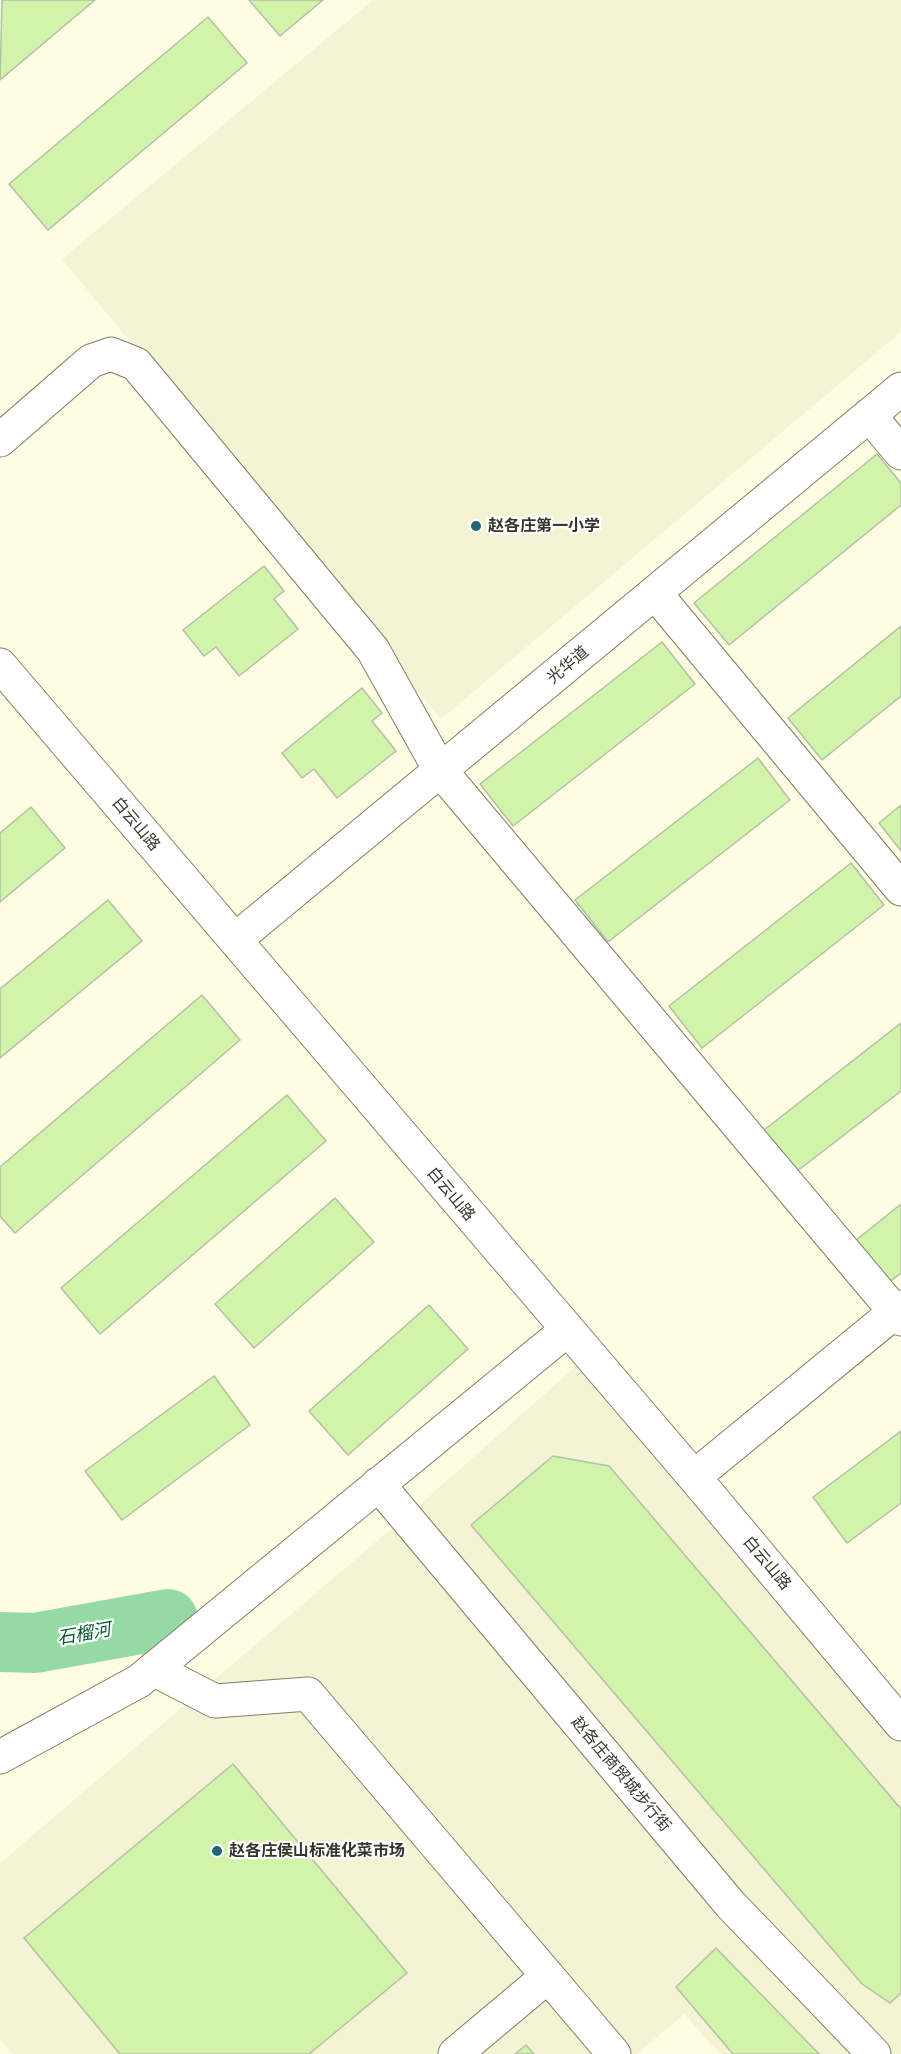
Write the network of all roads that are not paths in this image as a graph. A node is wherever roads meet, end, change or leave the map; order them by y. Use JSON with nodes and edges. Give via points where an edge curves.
{"nodes":[{"id":1,"x":901,"y":389,"type":"edge"},
{"id":2,"x":869,"y":415,"type":"junction"},
{"id":3,"x":0,"y":441,"type":"edge"},
{"id":4,"x":901,"y":453,"type":"edge"},
{"id":5,"x":656,"y":592,"type":"junction"},
{"id":6,"x":0,"y":665,"type":"edge"},
{"id":7,"x":440,"y":771,"type":"junction"},
{"id":8,"x":901,"y":889,"type":"edge"},
{"id":9,"x":235,"y":940,"type":"junction"},
{"id":10,"x":899,"y":1313,"type":"edge"},
{"id":11,"x":567,"y":1330,"type":"junction"},
{"id":12,"x":694,"y":1477,"type":"junction"},
{"id":13,"x":378,"y":1484,"type":"junction"},
{"id":14,"x":153,"y":1669,"type":"junction"},
{"id":15,"x":901,"y":1724,"type":"edge"},
{"id":16,"x":0,"y":1757,"type":"edge"},
{"id":17,"x":548,"y":1976,"type":"junction"},
{"id":18,"x":455,"y":2054,"type":"edge"},
{"id":19,"x":614,"y":2054,"type":"edge"},
{"id":20,"x":874,"y":2054,"type":"edge"}],
"edges":[{"from":1,"to":2,"type":"street","name":"光华道"},
{"from":2,"to":4,"type":"street"},
{"from":2,"to":5,"type":"street","name":"光华道"},
{"from":3,"to":7,"type":"street","via":[[91,362],[111,354],[136,364],[373,650]]},
{"from":5,"to":7,"type":"street","name":"光华道"},
{"from":5,"to":8,"type":"street"},
{"from":6,"to":9,"type":"street","name":"白云山路"},
{"from":7,"to":9,"type":"street","name":"光华道"},
{"from":7,"to":10,"type":"street"},
{"from":9,"to":11,"type":"street","name":"白云山路"},
{"from":10,"to":12,"type":"street"},
{"from":11,"to":12,"type":"street","name":"白云山路"},
{"from":11,"to":13,"type":"street"},
{"from":12,"to":15,"type":"street","name":"白云山路"},
{"from":13,"to":14,"type":"street"},
{"from":13,"to":20,"type":"street","name":"赵各庄商贸城步行街","via":[[730,1904]]},
{"from":14,"to":16,"type":"street","via":[[139,1681]]},
{"from":14,"to":17,"type":"street","via":[[214,1701],[308,1694]]},
{"from":17,"to":18,"type":"street"},
{"from":17,"to":19,"type":"street"}]}
